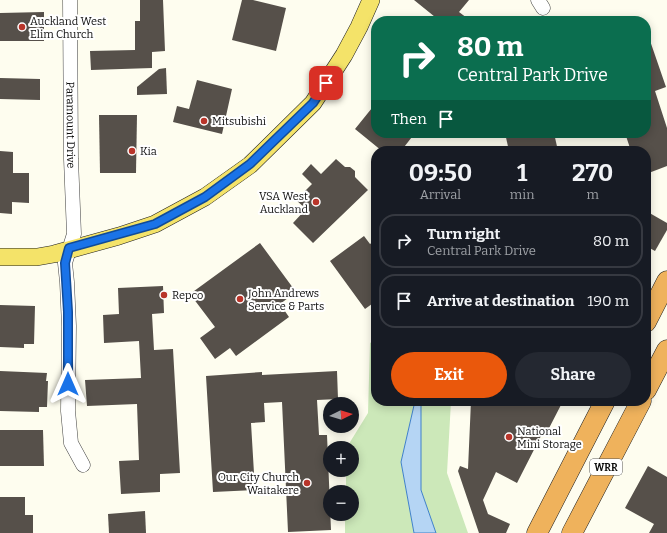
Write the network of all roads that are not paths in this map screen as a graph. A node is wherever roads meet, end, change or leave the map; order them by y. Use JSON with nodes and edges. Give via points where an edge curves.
{"nodes":[{"id":1,"x":70,"y":0,"type":"edge"},
{"id":2,"x":371,"y":0,"type":"edge"},
{"id":3,"x":69,"y":248,"type":"junction"},
{"id":4,"x":0,"y":257,"type":"edge"},
{"id":5,"x":667,"y":281,"type":"edge"},
{"id":6,"x":651,"y":312,"type":"edge"},
{"id":7,"x":667,"y":350,"type":"edge"},
{"id":8,"x":651,"y":380,"type":"edge"},
{"id":9,"x":602,"y":406,"type":"edge"},
{"id":10,"x":637,"y":406,"type":"edge"},
{"id":11,"x":83,"y":465,"type":"dead end"},
{"id":12,"x":537,"y":533,"type":"edge"},
{"id":13,"x":572,"y":533,"type":"edge"}],
"edges":[{"from":1,"to":3,"type":"street","name":"Paramount Drive","via":[[74,234]]},
{"from":2,"to":3,"type":"main road","via":[[344,55],[313,103],[250,164],[205,197],[155,224]]},
{"from":3,"to":4,"type":"main road","via":[[37,257]]},
{"from":3,"to":11,"type":"street","name":"Paramount Drive","via":[[65,263],[69,326],[68,411],[71,443]]},
{"from":5,"to":6,"type":"highway"},
{"from":7,"to":8,"type":"highway"},
{"from":9,"to":12,"type":"highway","number":"WRR"},
{"from":10,"to":13,"type":"highway","number":"WRR"}]}
